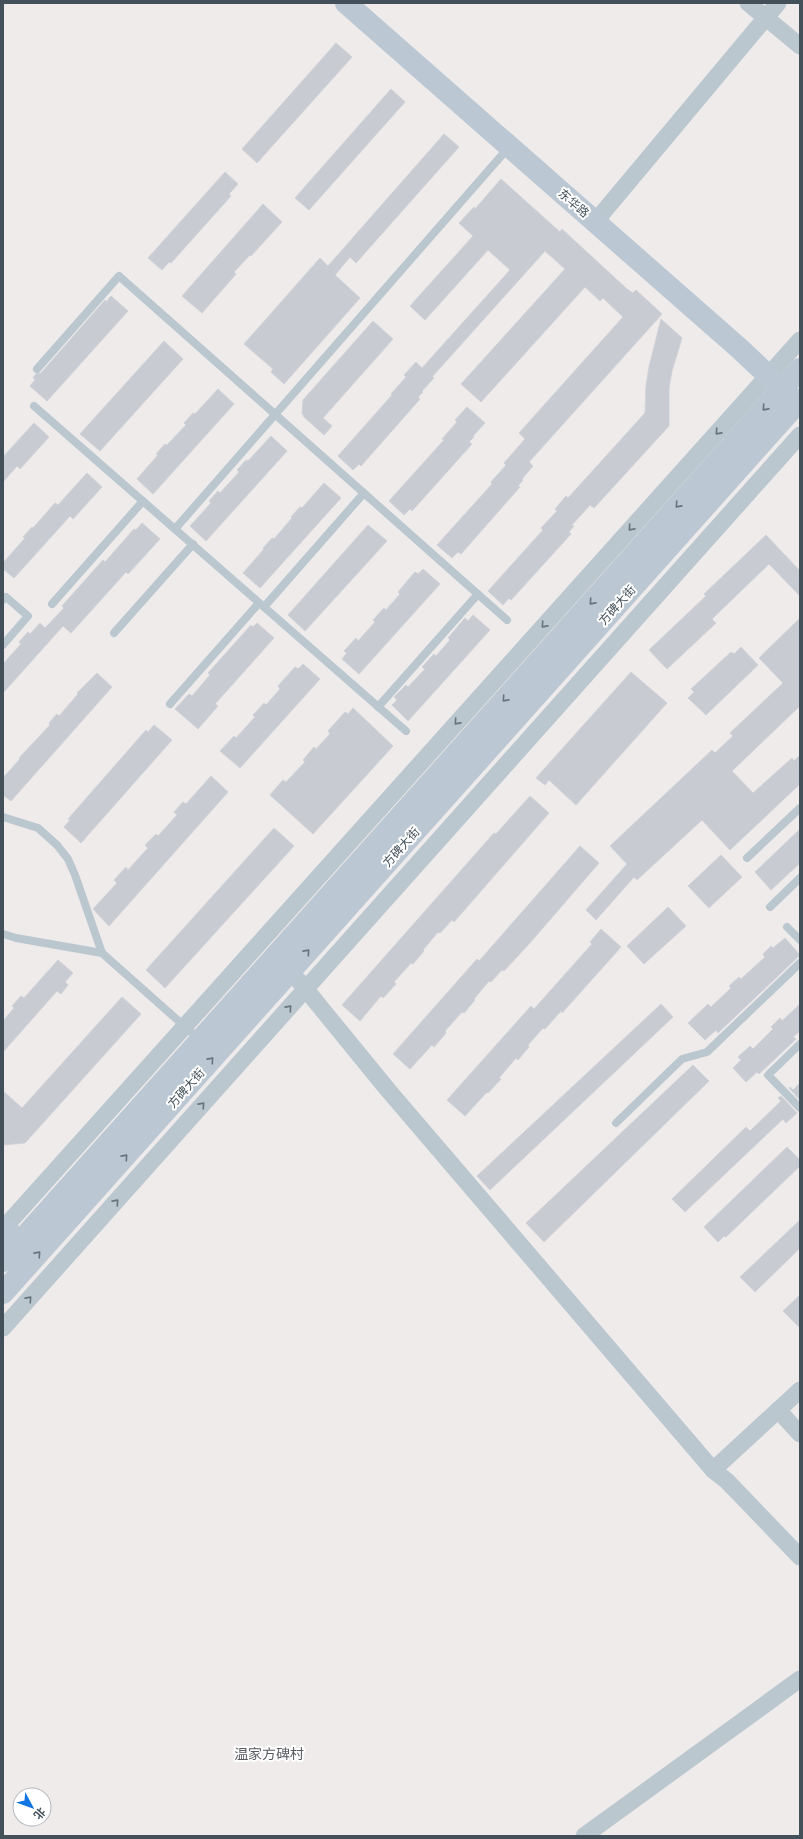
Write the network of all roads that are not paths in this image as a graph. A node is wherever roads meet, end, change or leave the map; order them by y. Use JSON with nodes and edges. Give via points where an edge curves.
{"nodes":[{"id":1,"x":346,"y":3,"type":"edge"},
{"id":2,"x":748,"y":3,"type":"edge"},
{"id":3,"x":778,"y":3,"type":"edge"},
{"id":4,"x":766,"y":18,"type":"junction"},
{"id":5,"x":800,"y":46,"type":"edge"},
{"id":6,"x":509,"y":147,"type":"junction"},
{"id":7,"x":595,"y":222,"type":"junction"},
{"id":8,"x":800,"y":340,"type":"edge"},
{"id":9,"x":37,"y":369,"type":"dead end"},
{"id":10,"x":800,"y":369,"type":"edge"},
{"id":11,"x":790,"y":395,"type":"edge"},
{"id":12,"x":34,"y":406,"type":"dead end"},
{"id":13,"x":275,"y":415,"type":"junction"},
{"id":14,"x":800,"y":435,"type":"edge"},
{"id":15,"x":364,"y":493,"type":"junction"},
{"id":16,"x":143,"y":501,"type":"junction"},
{"id":17,"x":175,"y":529,"type":"junction"},
{"id":18,"x":192,"y":544,"type":"junction"},
{"id":19,"x":478,"y":594,"type":"junction"},
{"id":20,"x":3,"y":600,"type":"edge"},
{"id":21,"x":52,"y":604,"type":"dead end"},
{"id":22,"x":262,"y":605,"type":"junction"},
{"id":23,"x":507,"y":620,"type":"dead end"},
{"id":24,"x":114,"y":633,"type":"dead end"},
{"id":25,"x":3,"y":645,"type":"edge"},
{"id":26,"x":170,"y":704,"type":"dead end"},
{"id":27,"x":378,"y":707,"type":"junction"},
{"id":28,"x":406,"y":731,"type":"dead end"},
{"id":29,"x":800,"y":808,"type":"edge"},
{"id":30,"x":3,"y":817,"type":"edge"},
{"id":31,"x":747,"y":858,"type":"dead end"},
{"id":32,"x":800,"y":878,"type":"edge"},
{"id":33,"x":770,"y":907,"type":"dead end"},
{"id":34,"x":787,"y":927,"type":"dead end"},
{"id":35,"x":3,"y":934,"type":"edge"},
{"id":36,"x":800,"y":940,"type":"edge"},
{"id":37,"x":102,"y":953,"type":"junction"},
{"id":38,"x":800,"y":963,"type":"edge"},
{"id":39,"x":290,"y":971,"type":"junction"},
{"id":40,"x":305,"y":989,"type":"junction"},
{"id":41,"x":192,"y":1033,"type":"junction"},
{"id":42,"x":800,"y":1044,"type":"edge"},
{"id":43,"x":800,"y":1108,"type":"edge"},
{"id":44,"x":616,"y":1122,"type":"dead end"},
{"id":45,"x":3,"y":1228,"type":"edge"},
{"id":46,"x":20,"y":1242,"type":"junction"},
{"id":47,"x":3,"y":1261,"type":"edge"},
{"id":48,"x":3,"y":1293,"type":"edge"},
{"id":49,"x":3,"y":1328,"type":"edge"},
{"id":50,"x":800,"y":1390,"type":"edge"},
{"id":51,"x":778,"y":1410,"type":"junction"},
{"id":52,"x":800,"y":1434,"type":"edge"},
{"id":53,"x":713,"y":1470,"type":"junction"},
{"id":54,"x":800,"y":1557,"type":"edge"},
{"id":55,"x":800,"y":1679,"type":"edge"},
{"id":56,"x":584,"y":1836,"type":"edge"}],
"edges":[{"from":1,"to":6,"type":"main road","name":"东华路"},
{"from":2,"to":4,"type":"street"},
{"from":3,"to":4,"type":"street"},
{"from":4,"to":5,"type":"street"},
{"from":4,"to":7,"type":"street"},
{"from":6,"to":7,"type":"main road","name":"东华路"},
{"from":6,"to":13,"type":"lane"},
{"from":7,"to":11,"type":"main road","name":"东华路"},
{"from":8,"to":11,"type":"street"},
{"from":9,"to":13,"type":"lane","via":[[118,276]]},
{"from":10,"to":11,"type":"main road","name":"方碑大街"},
{"from":39,"to":11,"type":"main road","name":"方碑大街","one_way":true},
{"from":11,"to":41,"type":"main road","name":"方碑大街","one_way":true},
{"from":12,"to":16,"type":"lane"},
{"from":13,"to":15,"type":"lane"},
{"from":13,"to":17,"type":"lane"},
{"from":14,"to":40,"type":"street"},
{"from":15,"to":19,"type":"lane"},
{"from":15,"to":22,"type":"lane"},
{"from":16,"to":17,"type":"lane"},
{"from":16,"to":21,"type":"lane"},
{"from":17,"to":18,"type":"lane"},
{"from":18,"to":22,"type":"lane"},
{"from":18,"to":24,"type":"lane"},
{"from":19,"to":23,"type":"lane"},
{"from":19,"to":27,"type":"lane"},
{"from":20,"to":25,"type":"lane","via":[[6,597],[28,616]]},
{"from":22,"to":26,"type":"lane"},
{"from":22,"to":27,"type":"lane"},
{"from":27,"to":28,"type":"lane"},
{"from":29,"to":31,"type":"lane"},
{"from":30,"to":37,"type":"lane","via":[[38,828],[64,853],[75,875]]},
{"from":32,"to":33,"type":"lane"},
{"from":34,"to":36,"type":"lane"},
{"from":35,"to":37,"type":"lane"},
{"from":37,"to":41,"type":"lane"},
{"from":38,"to":44,"type":"lane","via":[[707,1052],[682,1058]]},
{"from":39,"to":40,"type":"street"},
{"from":48,"to":39,"type":"main road","name":"方碑大街","one_way":true},
{"from":49,"to":40,"type":"street","one_way":true},
{"from":40,"to":53,"type":"street","via":[[388,1090]]},
{"from":41,"to":45,"type":"street"},
{"from":41,"to":46,"type":"main road","name":"方碑大街"},
{"from":42,"to":43,"type":"lane","via":[[768,1075]]},
{"from":45,"to":46,"type":"main road"},
{"from":46,"to":47,"type":"main road","name":"方碑大街"},
{"from":50,"to":51,"type":"street"},
{"from":51,"to":52,"type":"street"},
{"from":51,"to":53,"type":"street"},
{"from":53,"to":54,"type":"street","via":[[727,1481]]},
{"from":55,"to":56,"type":"street"}]}
